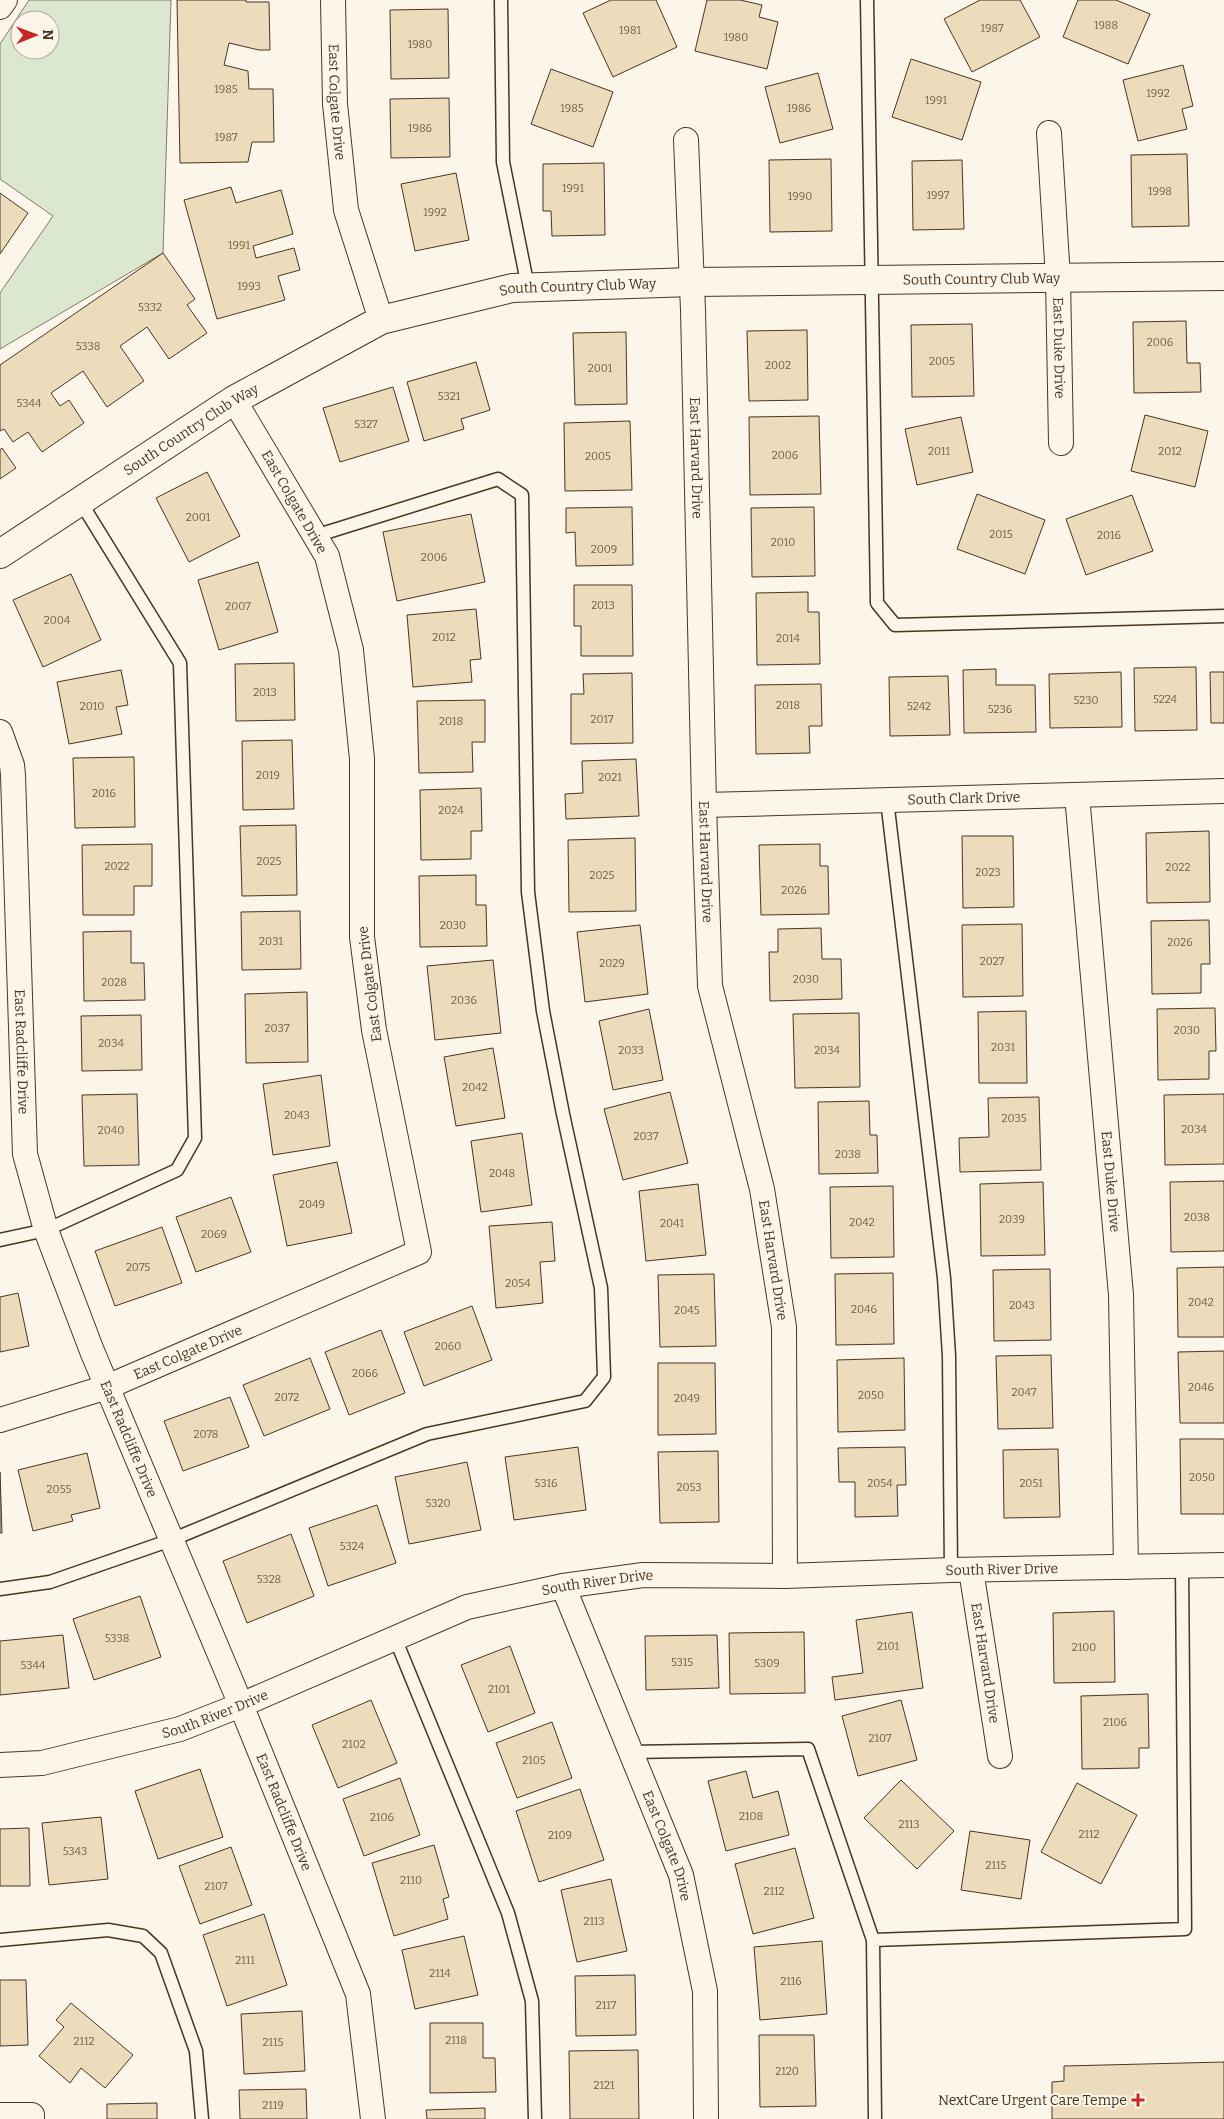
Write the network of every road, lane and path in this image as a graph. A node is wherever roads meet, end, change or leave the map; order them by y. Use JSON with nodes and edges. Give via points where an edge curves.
{"nodes":[{"id":1,"x":5,"y":0,"type":"edge"},
{"id":2,"x":333,"y":0,"type":"edge"},
{"id":3,"x":501,"y":0,"type":"edge"},
{"id":4,"x":868,"y":0,"type":"edge"},
{"id":5,"x":0,"y":8,"type":"edge"},
{"id":6,"x":1049,"y":133,"type":"dead end"},
{"id":7,"x":686,"y":140,"type":"dead end"},
{"id":8,"x":1224,"y":276,"type":"edge"},
{"id":9,"x":1058,"y":278,"type":"junction"},
{"id":10,"x":872,"y":280,"type":"junction"},
{"id":11,"x":692,"y":282,"type":"junction"},
{"id":12,"x":528,"y":287,"type":"junction"},
{"id":13,"x":381,"y":320,"type":"junction"},
{"id":14,"x":234,"y":400,"type":"junction"},
{"id":15,"x":1061,"y":443,"type":"dead end"},
{"id":16,"x":80,"y":502,"type":"junction"},
{"id":17,"x":315,"y":536,"type":"junction"},
{"id":18,"x":0,"y":554,"type":"edge"},
{"id":19,"x":1224,"y":616,"type":"edge"},
{"id":20,"x":0,"y":732,"type":"edge"},
{"id":21,"x":6,"y":776,"type":"edge"},
{"id":22,"x":1224,"y":791,"type":"edge"},
{"id":23,"x":1077,"y":795,"type":"junction"},
{"id":24,"x":887,"y":800,"type":"junction"},
{"id":25,"x":704,"y":805,"type":"junction"},
{"id":26,"x":46,"y":1230,"type":"junction"},
{"id":27,"x":0,"y":1240,"type":"edge"},
{"id":28,"x":107,"y":1387,"type":"junction"},
{"id":29,"x":0,"y":1420,"type":"edge"},
{"id":30,"x":171,"y":1540,"type":"junction"},
{"id":31,"x":1224,"y":1565,"type":"edge"},
{"id":32,"x":1126,"y":1566,"type":"junction"},
{"id":33,"x":1182,"y":1566,"type":"junction"},
{"id":34,"x":961,"y":1570,"type":"junction"},
{"id":35,"x":785,"y":1576,"type":"junction"},
{"id":36,"x":563,"y":1586,"type":"junction"},
{"id":37,"x":0,"y":1589,"type":"edge"},
{"id":38,"x":395,"y":1638,"type":"junction"},
{"id":39,"x":240,"y":1705,"type":"junction"},
{"id":40,"x":631,"y":1752,"type":"junction"},
{"id":41,"x":1000,"y":1756,"type":"dead end"},
{"id":42,"x":0,"y":1765,"type":"edge"},
{"id":43,"x":0,"y":1940,"type":"edge"},
{"id":44,"x":873,"y":1940,"type":"junction"},
{"id":45,"x":0,"y":2116,"type":"edge"},
{"id":46,"x":32,"y":2117,"type":"edge"},
{"id":47,"x":202,"y":2119,"type":"edge"},
{"id":48,"x":373,"y":2119,"type":"edge"},
{"id":49,"x":535,"y":2119,"type":"edge"},
{"id":50,"x":706,"y":2119,"type":"edge"},
{"id":51,"x":875,"y":2119,"type":"edge"}],
"edges":[{"from":1,"to":5,"type":"street"},
{"from":2,"to":13,"type":"street","name":"East Colgate Drive","via":[[335,104],[346,210]]},
{"from":3,"to":12,"type":"lane","via":[[504,162]]},
{"from":4,"to":10,"type":"lane"},
{"from":6,"to":9,"type":"street","name":"East Duke Drive"},
{"from":7,"to":11,"type":"street","name":"East Harvard Drive"},
{"from":8,"to":9,"type":"street","name":"South Country Club Way"},
{"from":9,"to":10,"type":"street","name":"South Country Club Way"},
{"from":9,"to":15,"type":"street","name":"East Duke Drive"},
{"from":10,"to":11,"type":"street","name":"South Country Club Way"},
{"from":10,"to":19,"type":"lane","via":[[877,603],[895,625]]},
{"from":11,"to":12,"type":"street","name":"South Country Club Way"},
{"from":11,"to":25,"type":"street","name":"East Harvard Drive"},
{"from":12,"to":13,"type":"street","name":"South Country Club Way","via":[[512,288]]},
{"from":13,"to":14,"type":"street","name":"South Country Club Way"},
{"from":14,"to":16,"type":"street","name":"South Country Club Way"},
{"from":14,"to":17,"type":"street","name":"East Colgate Drive"},
{"from":16,"to":18,"type":"street","name":"South Country Club Way"},
{"from":16,"to":26,"type":"lane","via":[[180,663],[195,1138],[177,1170]]},
{"from":17,"to":28,"type":"street","name":"East Colgate Drive","via":[[327,556],[351,650],[362,759],[362,937],[374,1030],[419,1252]]},
{"from":17,"to":30,"type":"lane","via":[[498,480],[522,495],[528,892],[543,1010],[601,1288],[604,1377],[585,1401],[427,1434]]},
{"from":20,"to":21,"type":"street","name":"East Radcliffe Drive","via":[[12,765]]},
{"from":21,"to":26,"type":"street","name":"East Radcliffe Drive","via":[[25,1154]]},
{"from":22,"to":23,"type":"street","name":"South Clark Drive"},
{"from":23,"to":24,"type":"street","name":"South Clark Drive"},
{"from":23,"to":32,"type":"street","name":"East Duke Drive","via":[[1121,1295]]},
{"from":24,"to":25,"type":"street","name":"South Clark Drive"},
{"from":24,"to":34,"type":"lane","via":[[944,1278]]},
{"from":25,"to":35,"type":"street","name":"East Harvard Drive","via":[[710,986],[762,1188],[784,1327]]},
{"from":26,"to":27,"type":"lane"},
{"from":26,"to":28,"type":"street","name":"East Radcliffe Drive"},
{"from":28,"to":29,"type":"street"},
{"from":28,"to":30,"type":"street","name":"East Radcliffe Drive"},
{"from":30,"to":37,"type":"lane","via":[[50,1582]]},
{"from":30,"to":39,"type":"street","name":"East Radcliffe Drive"},
{"from":31,"to":33,"type":"street","name":"South River Drive"},
{"from":32,"to":33,"type":"street","name":"South River Drive"},
{"from":32,"to":34,"type":"street","name":"South River Drive"},
{"from":33,"to":44,"type":"lane","via":[[1185,1929]]},
{"from":34,"to":35,"type":"street","name":"South River Drive"},
{"from":34,"to":41,"type":"street","name":"East Harvard Drive"},
{"from":35,"to":36,"type":"street","name":"South River Drive","via":[[643,1575]]},
{"from":36,"to":38,"type":"street","name":"South River Drive","via":[[467,1607]]},
{"from":36,"to":40,"type":"street","name":"East Colgate Drive"},
{"from":38,"to":39,"type":"street","name":"South River Drive"},
{"from":38,"to":49,"type":"lane","via":[[508,1913],[532,2001]]},
{"from":39,"to":42,"type":"street","name":"South River Drive","via":[[171,1731],[42,1763]]},
{"from":39,"to":48,"type":"street","name":"East Radcliffe Drive","via":[[358,1994]]},
{"from":40,"to":44,"type":"lane","via":[[808,1749]]},
{"from":40,"to":50,"type":"street","name":"East Colgate Drive","via":[[681,1875],[705,1990]]},
{"from":43,"to":47,"type":"lane","via":[[108,1930],[143,1936],[160,1953],[196,2051]]},
{"from":44,"to":51,"type":"lane"},
{"from":45,"to":46,"type":"street"}]}
